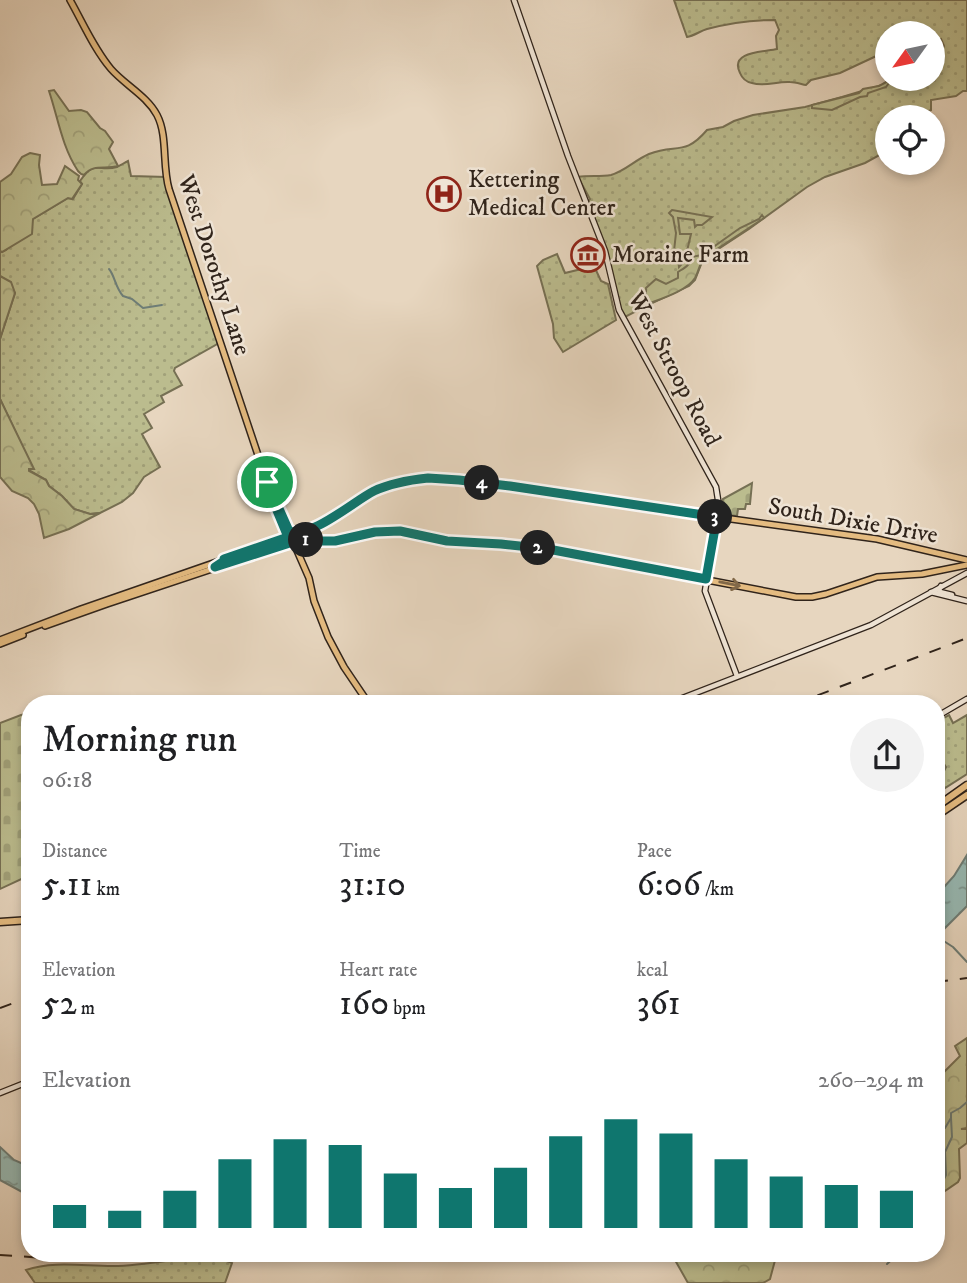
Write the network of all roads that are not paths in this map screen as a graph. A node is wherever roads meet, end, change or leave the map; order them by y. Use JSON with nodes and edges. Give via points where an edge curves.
{"nodes":[{"id":1,"x":70,"y":0,"type":"edge"},
{"id":2,"x":513,"y":0,"type":"edge"},
{"id":3,"x":717,"y":517,"type":"junction"},
{"id":4,"x":303,"y":532,"type":"junction"},
{"id":5,"x":305,"y":540,"type":"junction"},
{"id":6,"x":292,"y":541,"type":"junction"},
{"id":7,"x":250,"y":553,"type":"junction"},
{"id":8,"x":232,"y":561,"type":"junction"},
{"id":9,"x":219,"y":563,"type":"junction"},
{"id":10,"x":964,"y":563,"type":"edge"},
{"id":11,"x":967,"y":573,"type":"edge"},
{"id":12,"x":706,"y":579,"type":"junction"},
{"id":13,"x":941,"y":586,"type":"junction"},
{"id":14,"x":930,"y":592,"type":"junction"},
{"id":15,"x":953,"y":595,"type":"junction"},
{"id":16,"x":967,"y":600,"type":"edge"},
{"id":17,"x":0,"y":642,"type":"edge"},
{"id":18,"x":737,"y":676,"type":"junction"},
{"id":19,"x":363,"y":695,"type":"edge"},
{"id":20,"x":690,"y":695,"type":"edge"},
{"id":21,"x":967,"y":699,"type":"edge"},
{"id":22,"x":945,"y":712,"type":"edge"},
{"id":23,"x":967,"y":785,"type":"edge"},
{"id":24,"x":967,"y":794,"type":"edge"},
{"id":25,"x":945,"y":801,"type":"edge"},
{"id":26,"x":945,"y":810,"type":"edge"},
{"id":27,"x":21,"y":923,"type":"edge"},
{"id":28,"x":0,"y":924,"type":"edge"},
{"id":29,"x":21,"y":1085,"type":"edge"},
{"id":30,"x":0,"y":1093,"type":"edge"}],
"edges":[{"from":1,"to":6,"type":"main road","name":"West Dorothy Lane","via":[[104,61],[159,119],[169,189],[269,495]]},
{"from":2,"to":3,"type":"main road","name":"West Stroop Road","via":[[605,251],[617,304],[715,484]]},
{"from":3,"to":4,"type":"main road","name":"South Dixie Drive","via":[[428,478],[373,492]]},
{"from":3,"to":10,"type":"main road","name":"South Dixie Drive","via":[[885,540]]},
{"from":3,"to":12,"type":"main road","name":"West Stroop Road"},
{"from":4,"to":5,"type":"main road"},
{"from":4,"to":6,"type":"main road"},
{"from":5,"to":6,"type":"main road"},
{"from":5,"to":12,"type":"main road","via":[[335,541],[400,531],[447,541],[548,549]]},
{"from":6,"to":7,"type":"main road"},
{"from":6,"to":7,"type":"main road"},
{"from":6,"to":19,"type":"main road","name":"West Dorothy Lane","via":[[321,622]]},
{"from":7,"to":8,"type":"main road"},
{"from":7,"to":9,"type":"main road"},
{"from":8,"to":9,"type":"main road"},
{"from":8,"to":9,"type":"main road"},
{"from":9,"to":17,"type":"main road"},
{"from":9,"to":17,"type":"main road"},
{"from":10,"to":11,"type":"main road"},
{"from":12,"to":10,"type":"main road","one_way":true,"via":[[819,599],[872,578],[922,574]]},
{"from":11,"to":13,"type":"main road"},
{"from":12,"to":18,"type":"main road","name":"West Stroop Road","via":[[706,594]]},
{"from":13,"to":14,"type":"main road"},
{"from":13,"to":15,"type":"main road","via":[[940,592]]},
{"from":14,"to":15,"type":"main road"},
{"from":14,"to":16,"type":"main road"},
{"from":14,"to":18,"type":"main road","via":[[871,625]]},
{"from":15,"to":16,"type":"main road"},
{"from":18,"to":20,"type":"main road"},
{"from":21,"to":22,"type":"main road"},
{"from":23,"to":25,"type":"highway"},
{"from":24,"to":26,"type":"highway"},
{"from":27,"to":28,"type":"highway"},
{"from":29,"to":30,"type":"main road"}]}
